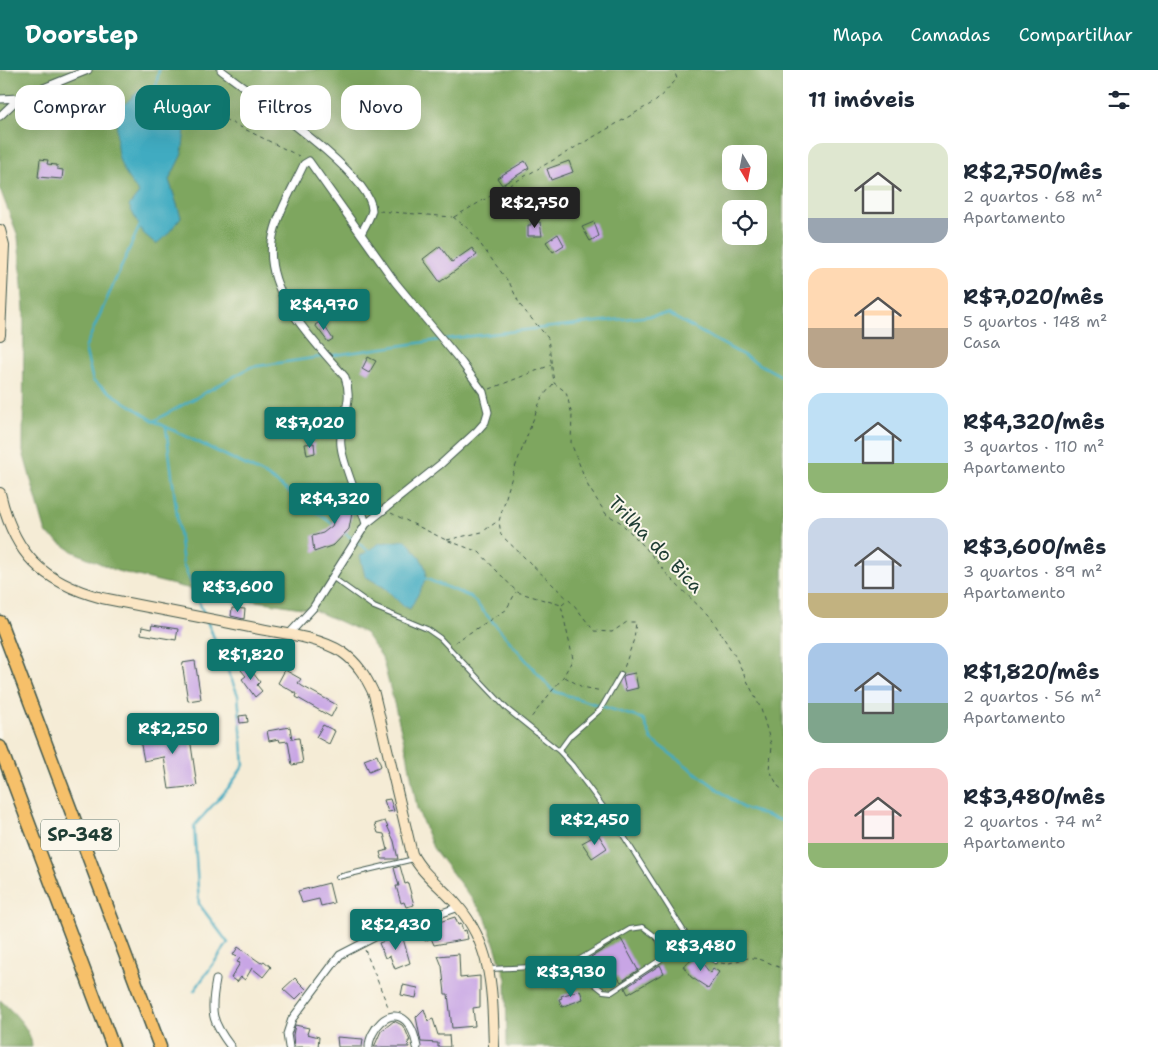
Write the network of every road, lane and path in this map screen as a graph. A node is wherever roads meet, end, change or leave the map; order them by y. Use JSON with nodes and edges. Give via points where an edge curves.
{"nodes":[{"id":1,"x":88,"y":70,"type":"edge"},
{"id":2,"x":221,"y":70,"type":"edge"},
{"id":3,"x":674,"y":70,"type":"edge"},
{"id":4,"x":51,"y":85,"type":"edge"},
{"id":5,"x":15,"y":98,"type":"edge"},
{"id":6,"x":0,"y":100,"type":"edge"},
{"id":7,"x":15,"y":102,"type":"edge"},
{"id":8,"x":0,"y":116,"type":"edge"},
{"id":9,"x":230,"y":122,"type":"edge"},
{"id":10,"x":309,"y":161,"type":"junction"},
{"id":11,"x":372,"y":211,"type":"junction"},
{"id":12,"x":453,"y":217,"type":"junction"},
{"id":13,"x":0,"y":230,"type":"edge"},
{"id":14,"x":361,"y":234,"type":"junction"},
{"id":15,"x":0,"y":335,"type":"edge"},
{"id":16,"x":551,"y":365,"type":"junction"},
{"id":17,"x":554,"y":383,"type":"junction"},
{"id":18,"x":483,"y":392,"type":"junction"},
{"id":19,"x":0,"y":492,"type":"edge"},
{"id":20,"x":384,"y":510,"type":"junction"},
{"id":21,"x":499,"y":520,"type":"junction"},
{"id":22,"x":366,"y":524,"type":"junction"},
{"id":23,"x":446,"y":540,"type":"junction"},
{"id":24,"x":332,"y":577,"type":"junction"},
{"id":25,"x":517,"y":592,"type":"junction"},
{"id":26,"x":568,"y":600,"type":"junction"},
{"id":27,"x":561,"y":605,"type":"junction"},
{"id":28,"x":0,"y":622,"type":"edge"},
{"id":29,"x":289,"y":634,"type":"junction"},
{"id":30,"x":449,"y":646,"type":"junction"},
{"id":31,"x":621,"y":674,"type":"joint"},
{"id":32,"x":564,"y":676,"type":"junction"},
{"id":33,"x":611,"y":692,"type":"junction"},
{"id":34,"x":526,"y":724,"type":"junction"},
{"id":35,"x":0,"y":747,"type":"edge"},
{"id":36,"x":559,"y":751,"type":"junction"},
{"id":37,"x":783,"y":790,"type":"edge"},
{"id":38,"x":414,"y":859,"type":"junction"},
{"id":39,"x":338,"y":877,"type":"dead end"},
{"id":40,"x":459,"y":907,"type":"junction"},
{"id":41,"x":362,"y":943,"type":"junction"},
{"id":42,"x":715,"y":962,"type":"joint"},
{"id":43,"x":570,"y":965,"type":"junction"},
{"id":44,"x":488,"y":969,"type":"junction"},
{"id":45,"x":783,"y":969,"type":"edge"},
{"id":46,"x":216,"y":980,"type":"dead end"},
{"id":47,"x":392,"y":1016,"type":"junction"},
{"id":48,"x":113,"y":1047,"type":"edge"},
{"id":49,"x":160,"y":1047,"type":"edge"},
{"id":50,"x":231,"y":1047,"type":"edge"},
{"id":51,"x":289,"y":1047,"type":"edge"},
{"id":52,"x":368,"y":1047,"type":"edge"},
{"id":53,"x":417,"y":1047,"type":"edge"},
{"id":54,"x":494,"y":1047,"type":"edge"}],
"edges":[{"from":1,"to":4,"type":"street"},
{"from":2,"to":11,"type":"street","via":[[340,162],[369,197]]},
{"from":3,"to":12,"type":"path","via":[[677,79],[656,101]]},
{"from":5,"to":6,"type":"street"},
{"from":7,"to":8,"type":"street"},
{"from":9,"to":10,"type":"path"},
{"from":10,"to":14,"type":"street"},
{"from":10,"to":22,"type":"street","via":[[304,164],[272,241],[274,270],[292,312],[345,377],[350,395],[340,438],[342,453]]},
{"from":11,"to":12,"type":"path"},
{"from":11,"to":14,"type":"street"},
{"from":12,"to":16,"type":"path","name":"Trilha do Bica","via":[[470,230],[510,284],[520,305],[548,338]]},
{"from":13,"to":15,"type":"main road","via":[[4,244]]},
{"from":14,"to":18,"type":"street","via":[[394,282]]},
{"from":16,"to":17,"type":"path","name":"Trilha do Bica"},
{"from":16,"to":18,"type":"path"},
{"from":17,"to":21,"type":"path","via":[[541,399]]},
{"from":17,"to":37,"type":"path","name":"Trilha do Bica","via":[[566,392],[572,415],[571,443],[576,461],[606,514],[620,522],[711,618],[735,656],[761,709],[772,747],[769,769]]},
{"from":18,"to":20,"type":"street","via":[[488,412],[485,422],[442,463]]},
{"from":19,"to":29,"type":"main road","via":[[14,534],[40,570],[77,592]]},
{"from":20,"to":22,"type":"street"},
{"from":20,"to":23,"type":"path"},
{"from":21,"to":23,"type":"path","via":[[482,532]]},
{"from":21,"to":26,"type":"path","via":[[501,535]]},
{"from":22,"to":24,"type":"street"},
{"from":23,"to":25,"type":"path","via":[[479,552]]},
{"from":24,"to":29,"type":"street","via":[[313,608]]},
{"from":24,"to":30,"type":"lane","via":[[374,607],[427,629]]},
{"from":25,"to":27,"type":"path"},
{"from":25,"to":30,"type":"path","via":[[506,610]]},
{"from":26,"to":27,"type":"path"},
{"from":26,"to":31,"type":"path","via":[[594,631],[612,632],[627,622],[636,622],[634,639]]},
{"from":27,"to":32,"type":"path","via":[[573,659]]},
{"from":28,"to":49,"type":"highway","number":"SP-348"},
{"from":29,"to":38,"type":"main road","via":[[342,652],[366,676],[374,694]]},
{"from":30,"to":34,"type":"lane","via":[[490,692]]},
{"from":31,"to":33,"type":"lane"},
{"from":32,"to":33,"type":"path","via":[[582,688]]},
{"from":32,"to":34,"type":"path"},
{"from":33,"to":36,"type":"lane","via":[[600,710],[570,736]]},
{"from":34,"to":36,"type":"lane"},
{"from":35,"to":48,"type":"highway","number":"SP-348"},
{"from":36,"to":42,"type":"lane","via":[[616,824],[686,936]]},
{"from":38,"to":39,"type":"lane"},
{"from":38,"to":40,"type":"main road"},
{"from":40,"to":41,"type":"street"},
{"from":40,"to":44,"type":"main road","via":[[482,943]]},
{"from":41,"to":47,"type":"path"},
{"from":41,"to":51,"type":"street","via":[[335,960],[292,1019],[287,1034]]},
{"from":42,"to":45,"type":"path","via":[[726,964],[760,959]]},
{"from":43,"to":43,"type":"lane","via":[[602,991],[612,992],[660,960],[660,939],[644,927],[630,929]]},
{"from":43,"to":44,"type":"lane"},
{"from":44,"to":54,"type":"main road"},
{"from":46,"to":50,"type":"street","via":[[211,1006],[213,1017]]},
{"from":47,"to":52,"type":"street","via":[[379,1023],[372,1032]]},
{"from":47,"to":53,"type":"street","via":[[407,1022]]}]}
